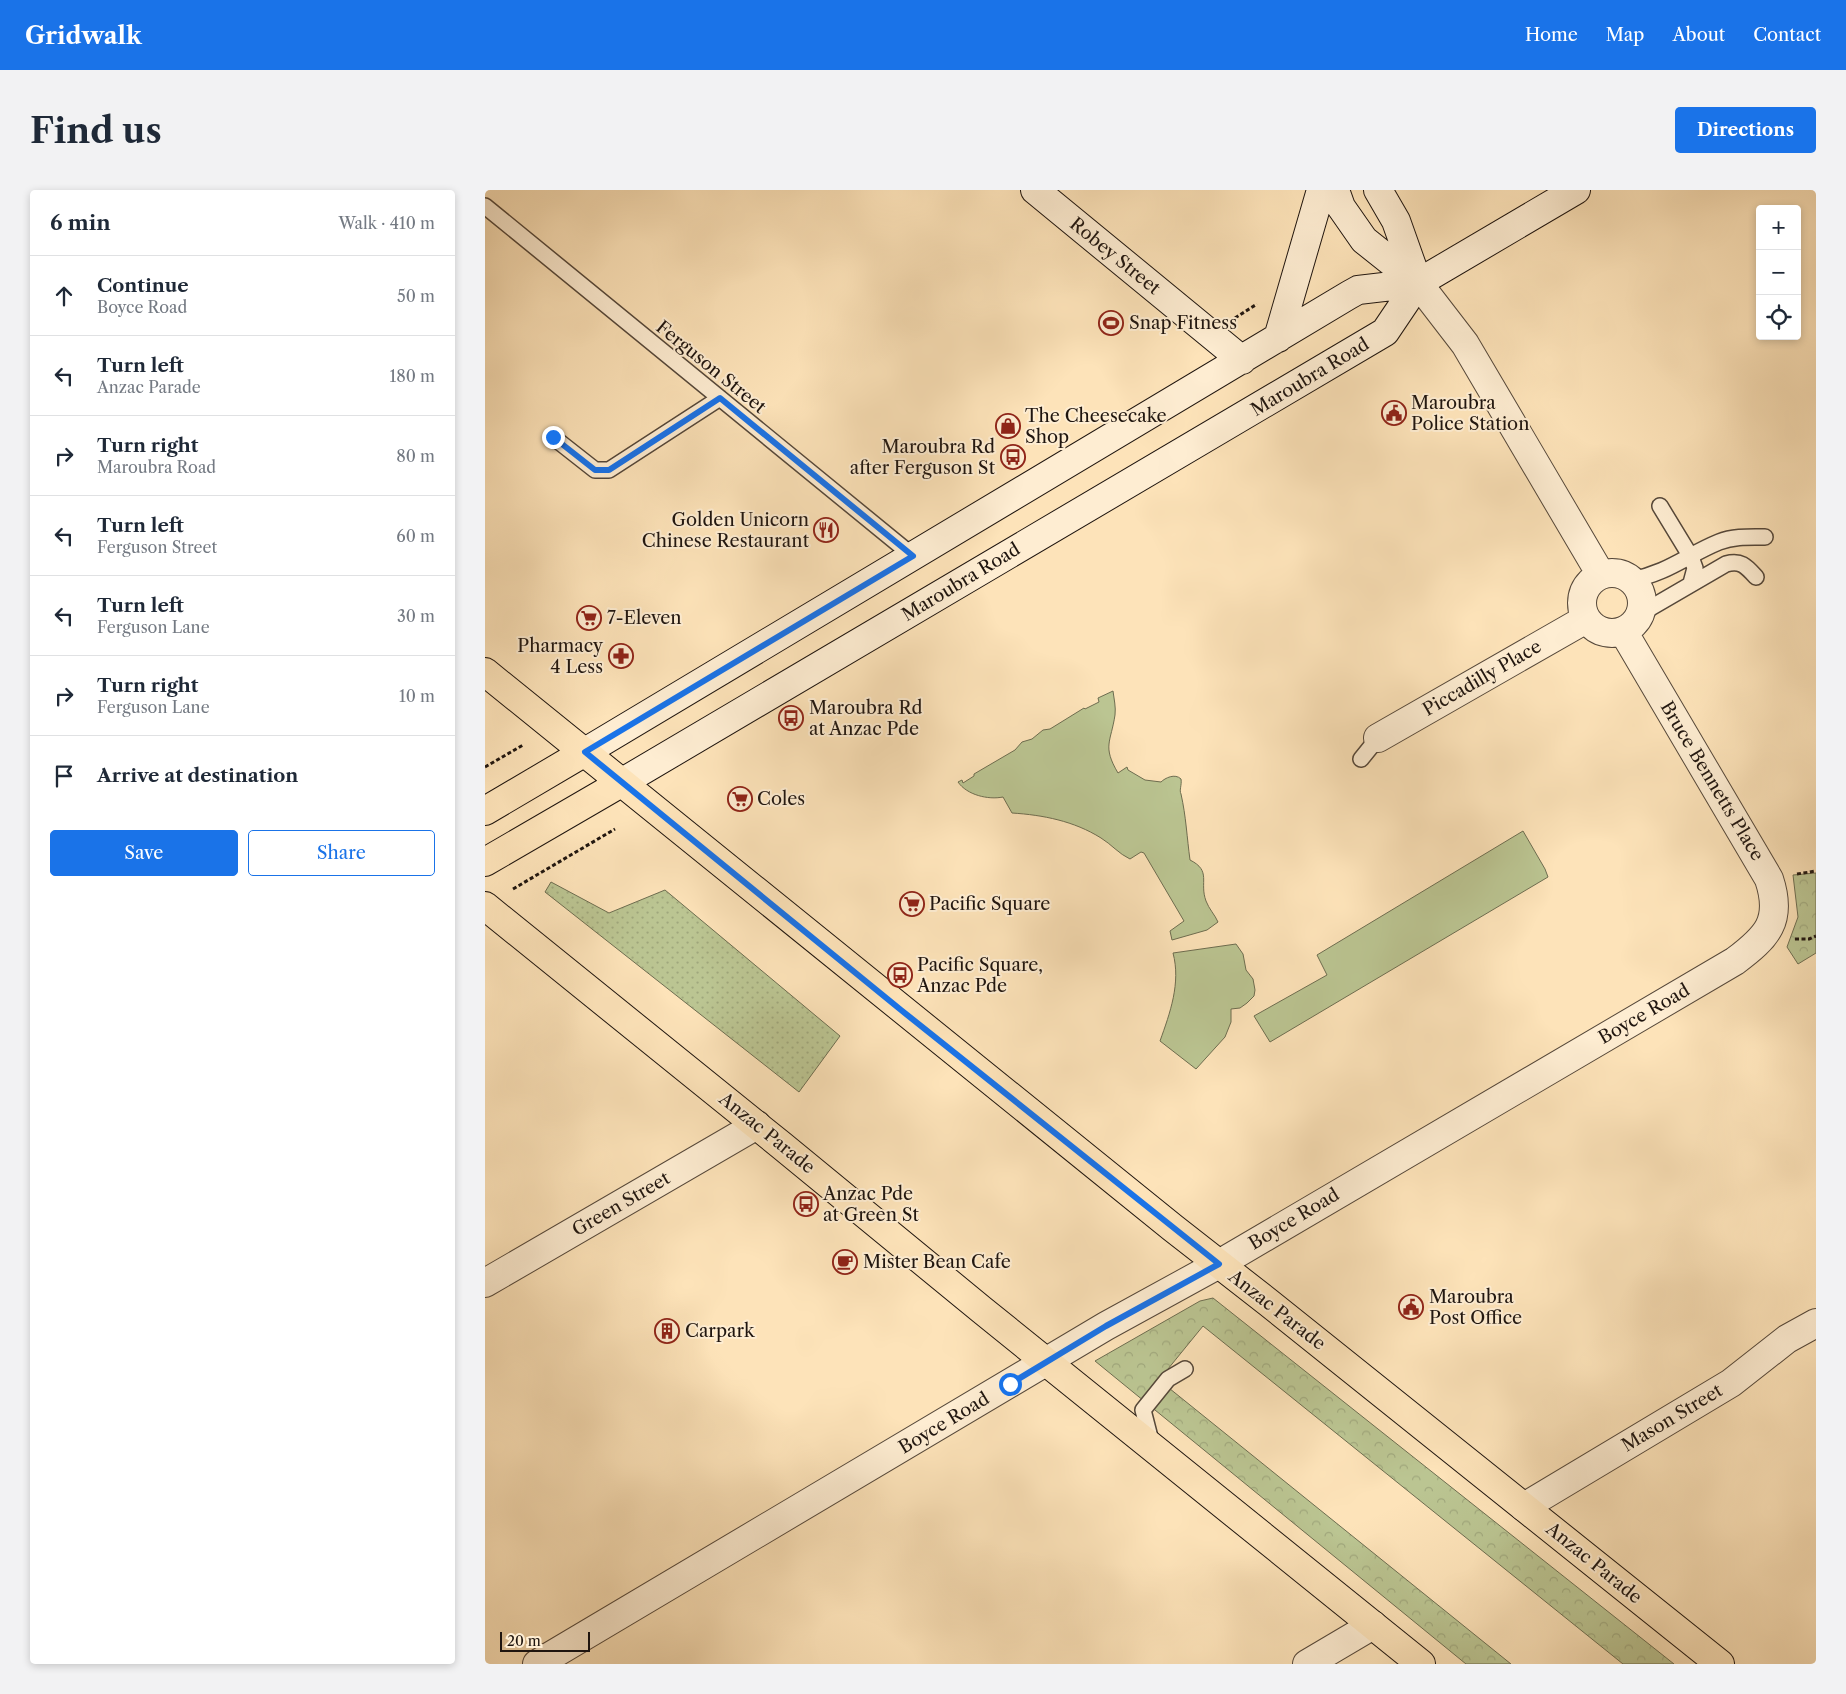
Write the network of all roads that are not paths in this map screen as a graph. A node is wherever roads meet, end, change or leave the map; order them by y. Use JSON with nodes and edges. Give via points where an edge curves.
{"nodes":[{"id":1,"x":1035,"y":190,"type":"edge"},
{"id":2,"x":1321,"y":190,"type":"edge"},
{"id":3,"x":1335,"y":190,"type":"edge"},
{"id":4,"x":1378,"y":190,"type":"edge"},
{"id":5,"x":1576,"y":190,"type":"edge"},
{"id":6,"x":485,"y":206,"type":"edge"},
{"id":7,"x":1418,"y":283,"type":"junction"},
{"id":8,"x":1278,"y":338,"type":"junction"},
{"id":9,"x":1242,"y":360,"type":"junction"},
{"id":10,"x":720,"y":398,"type":"junction"},
{"id":11,"x":553,"y":437,"type":"dead end"},
{"id":12,"x":1660,"y":506,"type":"dead end"},
{"id":13,"x":1765,"y":537,"type":"dead end"},
{"id":14,"x":913,"y":556,"type":"junction"},
{"id":15,"x":1691,"y":557,"type":"junction"},
{"id":16,"x":1601,"y":575,"type":"junction"},
{"id":17,"x":1756,"y":577,"type":"dead end"},
{"id":18,"x":1631,"y":580,"type":"junction"},
{"id":19,"x":1691,"y":583,"type":"junction"},
{"id":20,"x":1586,"y":619,"type":"junction"},
{"id":21,"x":1632,"y":622,"type":"junction"},
{"id":22,"x":485,"y":672,"type":"edge"},
{"id":23,"x":1378,"y":738,"type":"joint"},
{"id":24,"x":585,"y":752,"type":"junction"},
{"id":25,"x":1361,"y":759,"type":"dead end"},
{"id":26,"x":621,"y":783,"type":"junction"},
{"id":27,"x":485,"y":811,"type":"edge"},
{"id":28,"x":485,"y":862,"type":"edge"},
{"id":29,"x":485,"y":906,"type":"edge"},
{"id":30,"x":1764,"y":937,"type":"joint"},
{"id":31,"x":757,"y":1126,"type":"junction"},
{"id":32,"x":1219,"y":1264,"type":"junction"},
{"id":33,"x":485,"y":1283,"type":"edge"},
{"id":34,"x":1816,"y":1323,"type":"edge"},
{"id":35,"x":1047,"y":1362,"type":"junction"},
{"id":36,"x":1185,"y":1369,"type":"dead end"},
{"id":37,"x":1153,"y":1449,"type":"junction"},
{"id":38,"x":1524,"y":1507,"type":"junction"},
{"id":39,"x":1373,"y":1625,"type":"junction"},
{"id":40,"x":537,"y":1664,"type":"edge"},
{"id":41,"x":1307,"y":1664,"type":"edge"},
{"id":42,"x":1421,"y":1664,"type":"edge"},
{"id":43,"x":1720,"y":1664,"type":"edge"}],
"edges":[{"from":1,"to":9,"type":"street","name":"Robey Street"},
{"from":2,"to":8,"type":"street"},
{"from":3,"to":7,"type":"street","via":[[1341,207],[1364,240]]},
{"from":4,"to":7,"type":"street","via":[[1396,221]]},
{"from":5,"to":7,"type":"street","name":"Maroubra Road"},
{"from":6,"to":10,"type":"lane","name":"Ferguson Street"},
{"from":7,"to":8,"type":"street","name":"Maroubra Road","via":[[1358,290]]},
{"from":7,"to":16,"type":"street","via":[[1465,344]]},
{"from":7,"to":26,"type":"street","name":"Maroubra Road","via":[[1385,332]]},
{"from":8,"to":9,"type":"street","name":"Maroubra Road"},
{"from":9,"to":14,"type":"street","name":"Maroubra Road"},
{"from":10,"to":11,"type":"lane","via":[[609,470],[595,470]]},
{"from":10,"to":14,"type":"lane","name":"Ferguson Street"},
{"from":12,"to":15,"type":"lane"},
{"from":13,"to":15,"type":"lane","via":[[1730,539]]},
{"from":14,"to":24,"type":"street","name":"Maroubra Road"},
{"from":15,"to":18,"type":"lane","via":[[1659,573]]},
{"from":15,"to":19,"type":"lane","via":[[1695,568]]},
{"from":16,"to":18,"type":"street","via":[[1617,573]]},
{"from":16,"to":20,"type":"street","via":[[1593,579],[1583,594],[1582,611]]},
{"from":17,"to":19,"type":"lane","via":[[1743,564],[1735,562]]},
{"from":18,"to":21,"type":"street","via":[[1641,596]]},
{"from":19,"to":21,"type":"lane"},
{"from":20,"to":21,"type":"street","via":[[1599,631],[1607,633]]},
{"from":20,"to":23,"type":"street","name":"Piccadilly Place"},
{"from":21,"to":30,"type":"street","name":"Bruce Bennetts Place","via":[[1769,879],[1774,892],[1774,907]]},
{"from":22,"to":24,"type":"main road","name":"Anzac Parade"},
{"from":23,"to":25,"type":"lane"},
{"from":24,"to":26,"type":"main road","name":"Anzac Parade"},
{"from":24,"to":27,"type":"main road","name":"Maroubra Road"},
{"from":26,"to":28,"type":"main road","name":"Maroubra Road"},
{"from":26,"to":32,"type":"main road","name":"Anzac Parade"},
{"from":29,"to":31,"type":"main road","name":"Anzac Parade"},
{"from":30,"to":32,"type":"street","name":"Boyce Road","via":[[1735,961]]},
{"from":31,"to":33,"type":"street","name":"Green Street"},
{"from":31,"to":35,"type":"main road","name":"Anzac Parade"},
{"from":32,"to":35,"type":"street","name":"Boyce Road"},
{"from":32,"to":38,"type":"main road","name":"Anzac Parade"},
{"from":34,"to":38,"type":"street","name":"Mason Street","via":[[1787,1338],[1731,1383]]},
{"from":35,"to":37,"type":"main road","name":"Anzac Parade"},
{"from":35,"to":40,"type":"street","name":"Boyce Road"},
{"from":36,"to":37,"type":"lane","via":[[1168,1379],[1143,1410]]},
{"from":37,"to":39,"type":"main road","name":"Anzac Parade"},
{"from":38,"to":43,"type":"main road","name":"Anzac Parade"},
{"from":39,"to":41,"type":"street"},
{"from":39,"to":42,"type":"main road","name":"Anzac Parade"}]}
